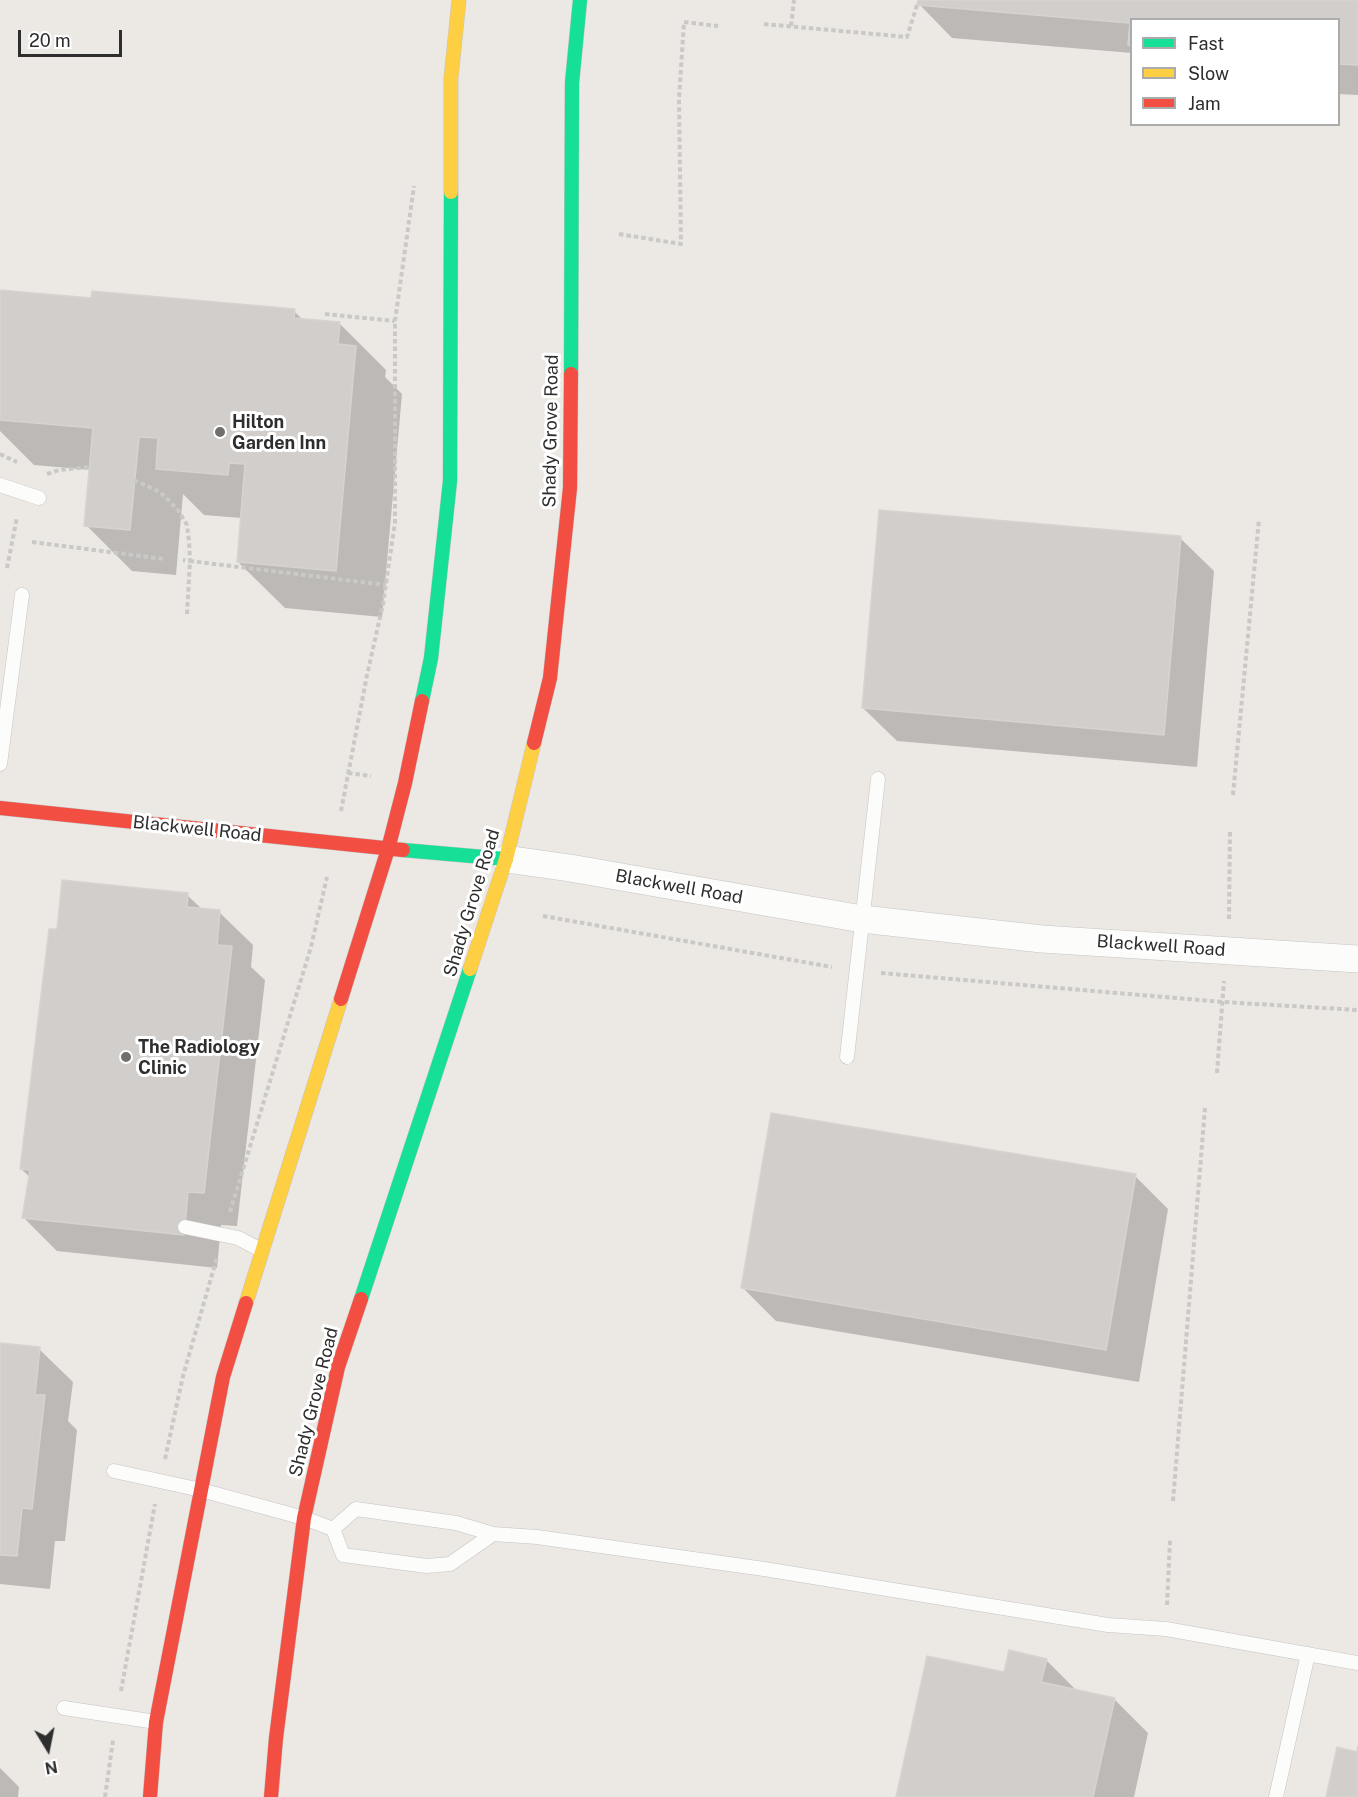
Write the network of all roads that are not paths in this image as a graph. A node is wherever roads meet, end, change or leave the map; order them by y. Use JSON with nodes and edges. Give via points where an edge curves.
{"nodes":[{"id":1,"x":459,"y":0,"type":"edge"},
{"id":2,"x":580,"y":0,"type":"edge"},
{"id":3,"x":0,"y":485,"type":"edge"},
{"id":4,"x":39,"y":498,"type":"dead end"},
{"id":5,"x":22,"y":595,"type":"dead end"},
{"id":6,"x":0,"y":765,"type":"edge"},
{"id":7,"x":878,"y":779,"type":"dead end"},
{"id":8,"x":0,"y":808,"type":"edge"},
{"id":9,"x":388,"y":849,"type":"junction"},
{"id":10,"x":506,"y":859,"type":"junction"},
{"id":11,"x":862,"y":919,"type":"junction"},
{"id":12,"x":1358,"y":959,"type":"edge"},
{"id":13,"x":847,"y":1057,"type":"dead end"},
{"id":14,"x":185,"y":1227,"type":"dead end"},
{"id":15,"x":261,"y":1251,"type":"junction"},
{"id":16,"x":114,"y":1472,"type":"dead end"},
{"id":17,"x":201,"y":1490,"type":"junction"},
{"id":18,"x":304,"y":1518,"type":"junction"},
{"id":19,"x":333,"y":1529,"type":"junction"},
{"id":20,"x":494,"y":1534,"type":"junction"},
{"id":21,"x":1308,"y":1654,"type":"junction"},
{"id":22,"x":1358,"y":1663,"type":"edge"},
{"id":23,"x":64,"y":1708,"type":"dead end"},
{"id":24,"x":156,"y":1722,"type":"junction"},
{"id":25,"x":150,"y":1797,"type":"edge"},
{"id":26,"x":271,"y":1797,"type":"edge"},
{"id":27,"x":1276,"y":1797,"type":"edge"}],
"edges":[{"from":1,"to":9,"type":"main road","via":[[451,78],[450,481],[431,658]]},
{"from":2,"to":10,"type":"main road","name":"Shady Grove Road","via":[[572,83],[570,488],[550,678]]},
{"from":3,"to":4,"type":"lane"},
{"from":5,"to":6,"type":"lane"},
{"from":7,"to":11,"type":"lane"},
{"from":8,"to":9,"type":"main road","name":"Blackwell Road"},
{"from":9,"to":10,"type":"main road","name":"Blackwell Road"},
{"from":9,"to":15,"type":"main road"},
{"from":10,"to":11,"type":"street","name":"Blackwell Road"},
{"from":10,"to":18,"type":"main road","name":"Shady Grove Road","via":[[338,1367]]},
{"from":11,"to":12,"type":"street","name":"Blackwell Road","via":[[1042,939]]},
{"from":11,"to":13,"type":"lane"},
{"from":14,"to":15,"type":"lane","via":[[238,1238]]},
{"from":15,"to":17,"type":"main road","via":[[223,1377]]},
{"from":16,"to":17,"type":"lane"},
{"from":17,"to":18,"type":"lane"},
{"from":17,"to":24,"type":"main road"},
{"from":18,"to":19,"type":"lane"},
{"from":18,"to":26,"type":"main road","name":"Shady Grove Road"},
{"from":19,"to":20,"type":"lane","via":[[356,1509],[456,1523]]},
{"from":19,"to":20,"type":"lane","via":[[343,1555],[427,1566],[450,1564]]},
{"from":20,"to":21,"type":"lane","via":[[764,1569]]},
{"from":21,"to":22,"type":"lane"},
{"from":21,"to":27,"type":"lane"},
{"from":23,"to":24,"type":"lane"},
{"from":24,"to":25,"type":"main road"}]}
